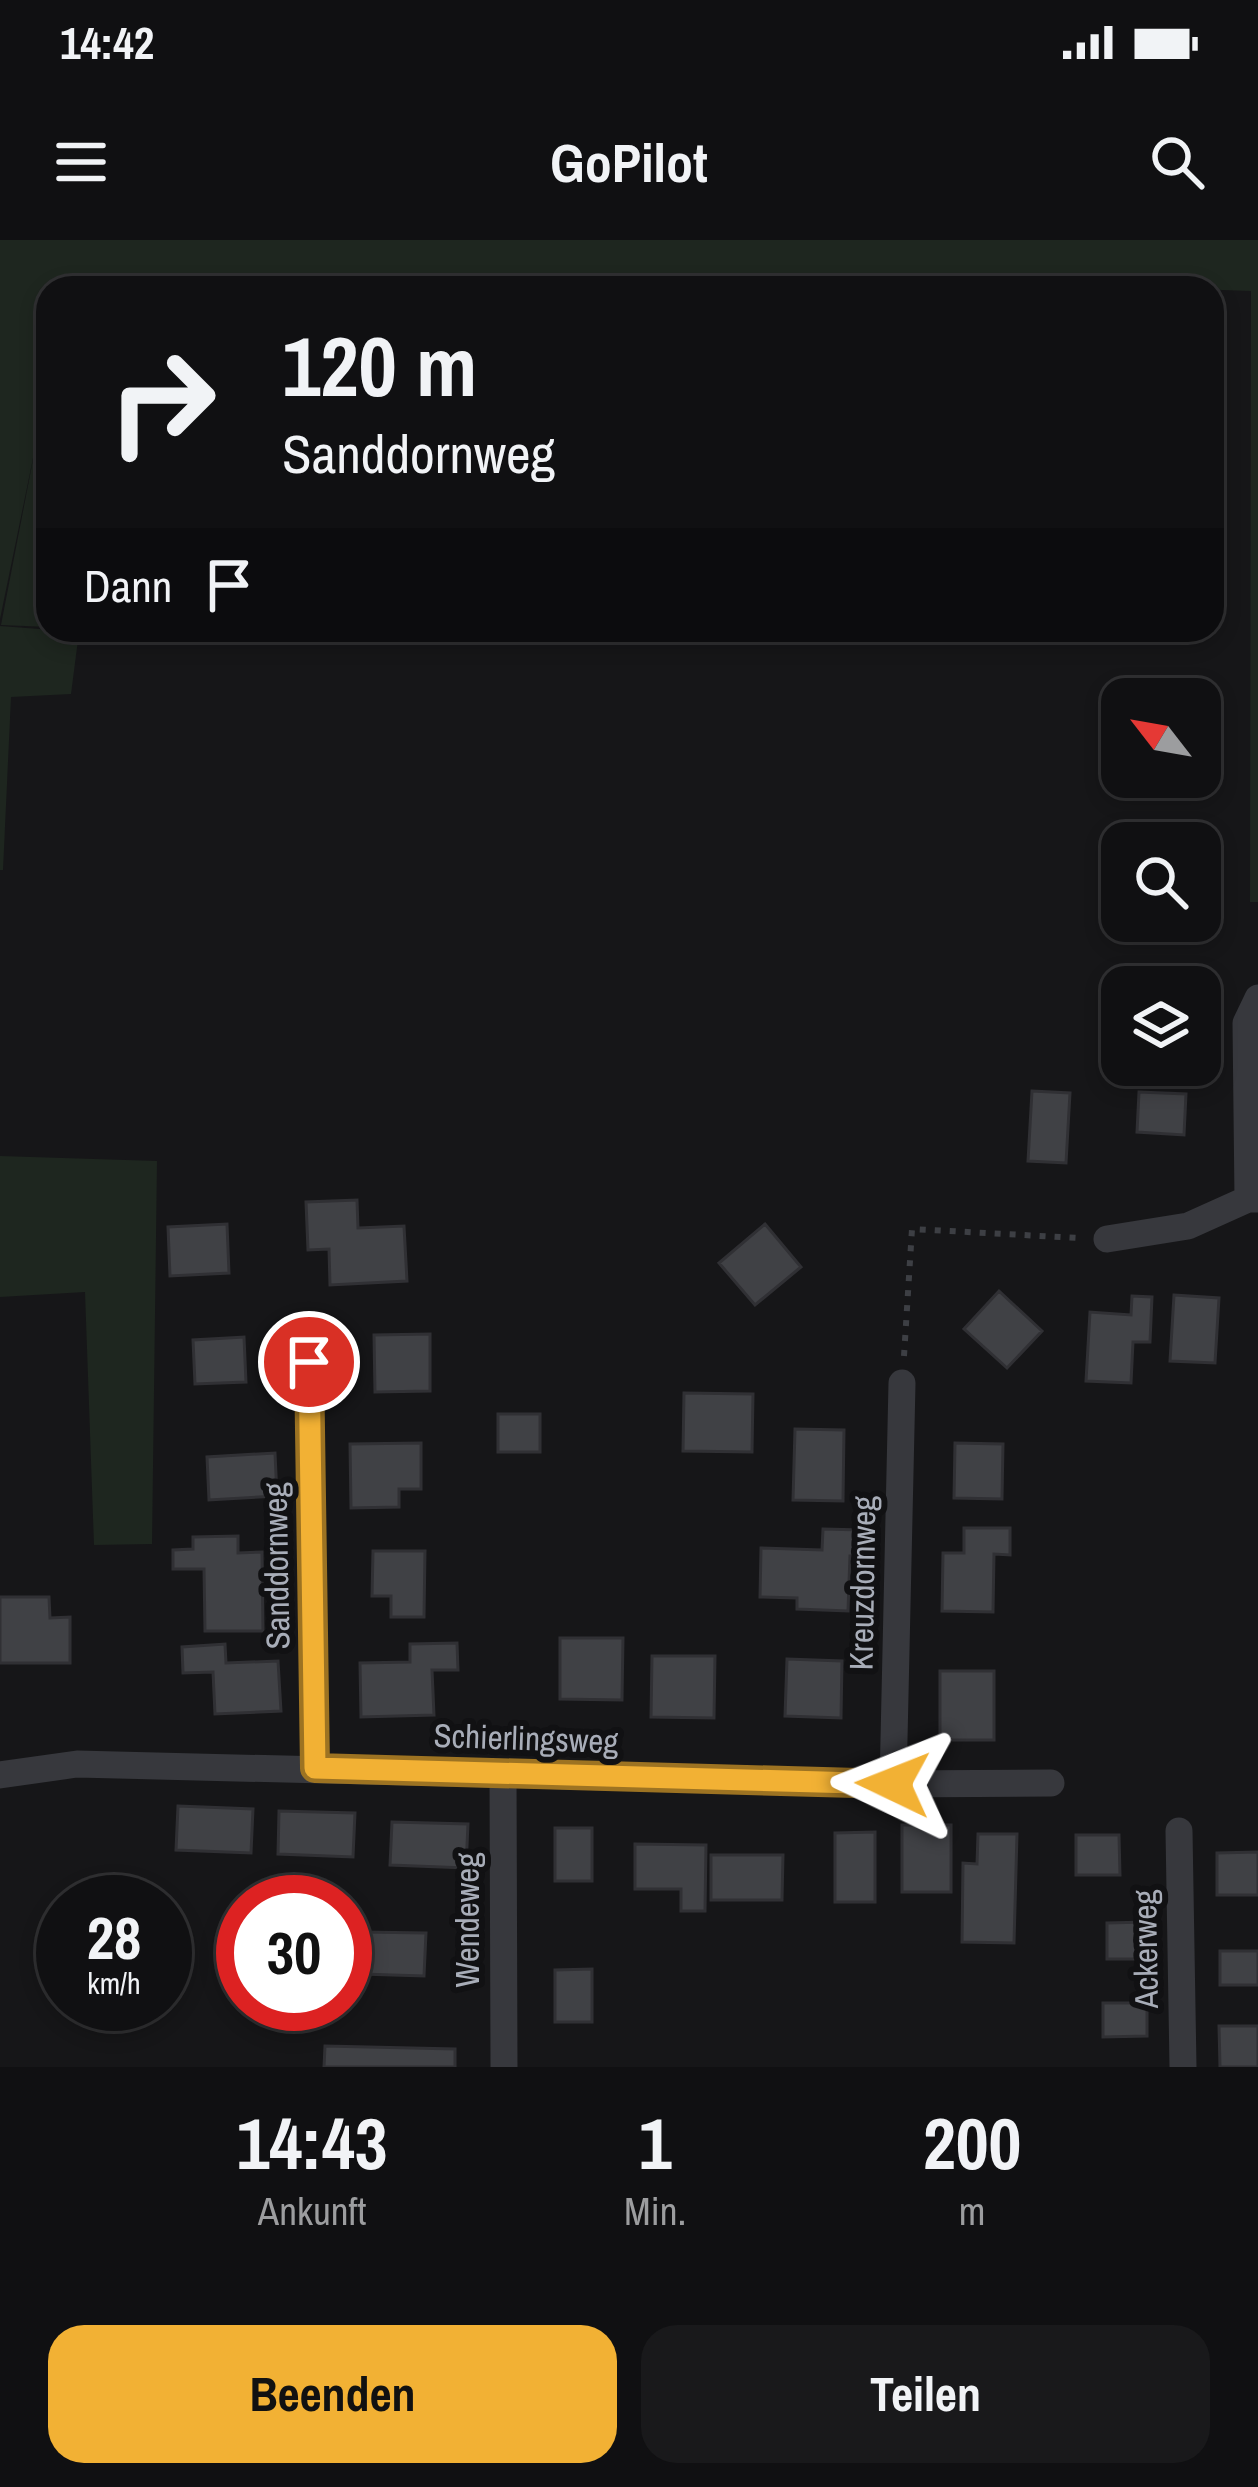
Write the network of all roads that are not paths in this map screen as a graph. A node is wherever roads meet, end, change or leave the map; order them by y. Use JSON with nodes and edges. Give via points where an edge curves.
{"nodes":[{"id":1,"x":1258,"y":998,"type":"edge"},
{"id":2,"x":1253,"y":1198,"type":"edge"},
{"id":3,"x":1107,"y":1239,"type":"road end"},
{"id":4,"x":309,"y":1362,"type":"dead end"},
{"id":5,"x":902,"y":1383,"type":"road end"},
{"id":6,"x":315,"y":1768,"type":"junction"},
{"id":7,"x":502,"y":1773,"type":"junction"},
{"id":8,"x":0,"y":1775,"type":"edge"},
{"id":9,"x":1052,"y":1783,"type":"dead end"},
{"id":10,"x":893,"y":1784,"type":"junction"},
{"id":11,"x":1179,"y":1831,"type":"dead end"},
{"id":12,"x":504,"y":2067,"type":"edge"},
{"id":13,"x":1183,"y":2067,"type":"edge"}],
"edges":[{"from":1,"to":2,"type":"street","via":[[1246,1023]]},
{"from":2,"to":3,"type":"street","via":[[1188,1226]]},
{"from":4,"to":6,"type":"street","name":"Sanddornweg"},
{"from":5,"to":10,"type":"street","name":"Kreuzdornweg"},
{"from":6,"to":7,"type":"street","name":"Schierlingsweg"},
{"from":6,"to":8,"type":"street","name":"Schierlingsweg","via":[[77,1763]]},
{"from":7,"to":10,"type":"street","name":"Schierlingsweg"},
{"from":7,"to":12,"type":"street","name":"Wendeweg"},
{"from":9,"to":10,"type":"street","name":"Schierlingsweg"},
{"from":11,"to":13,"type":"street","name":"Ackerweg"}]}
